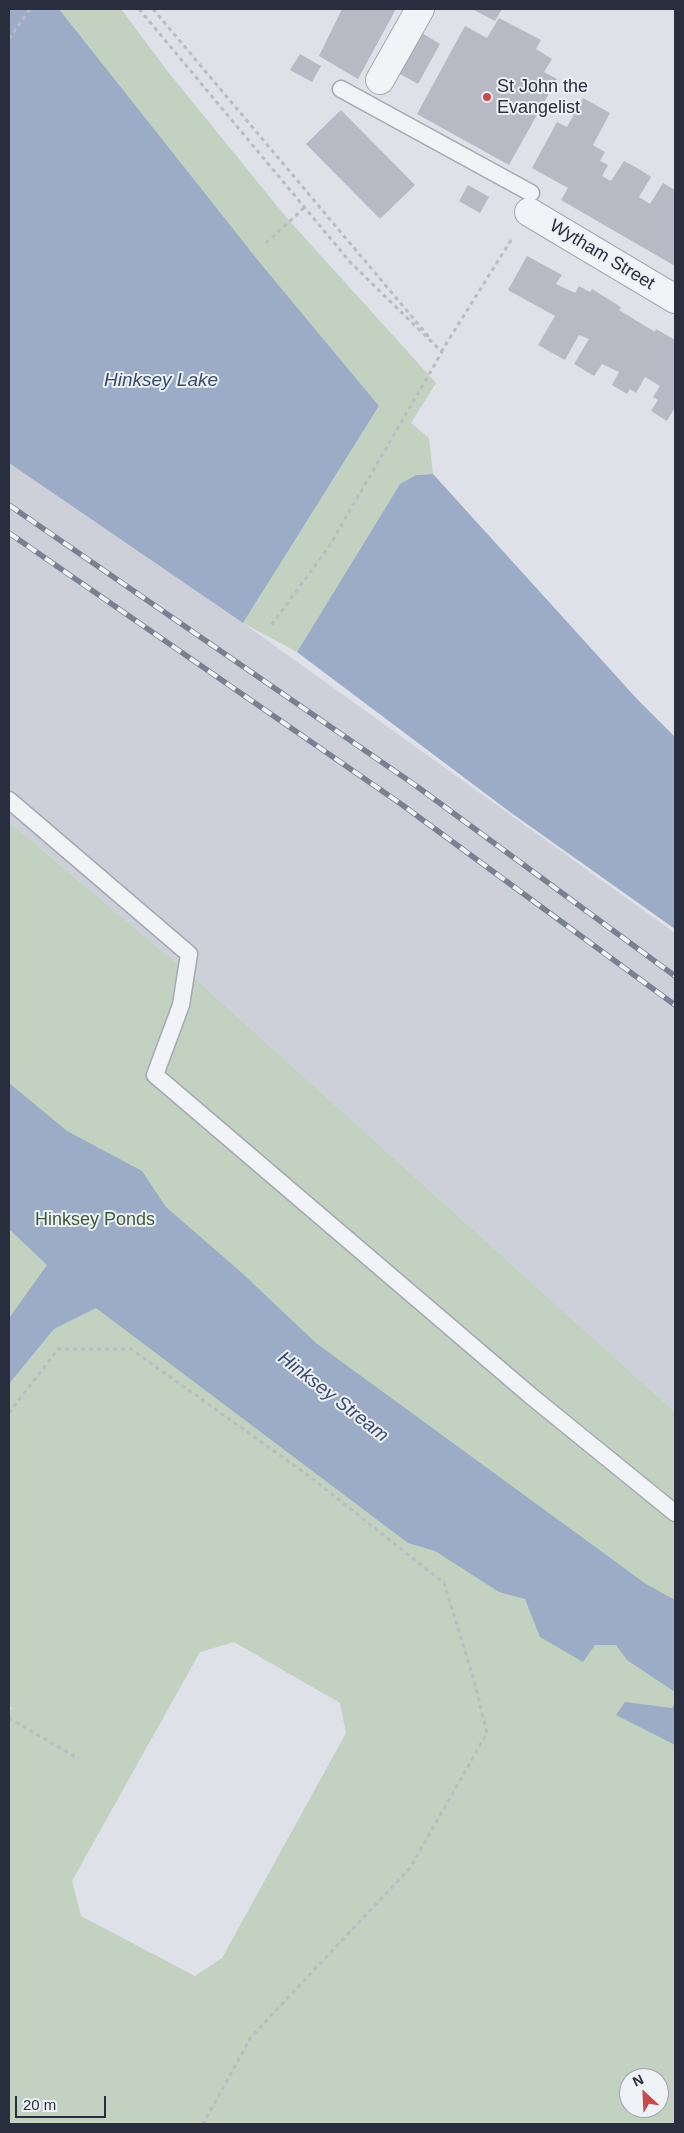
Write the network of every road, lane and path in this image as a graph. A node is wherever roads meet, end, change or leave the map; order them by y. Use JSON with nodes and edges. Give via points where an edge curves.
{"nodes":[{"id":1,"x":30,"y":9,"type":"edge"},
{"id":2,"x":139,"y":9,"type":"edge"},
{"id":3,"x":153,"y":9,"type":"edge"},
{"id":4,"x":420,"y":9,"type":"edge"},
{"id":5,"x":9,"y":39,"type":"edge"},
{"id":6,"x":380,"y":80,"type":"joint"},
{"id":7,"x":341,"y":89,"type":"dead end"},
{"id":8,"x":366,"y":103,"type":"junction"},
{"id":9,"x":530,"y":202,"type":"junction"},
{"id":10,"x":305,"y":207,"type":"junction"},
{"id":11,"x":266,"y":243,"type":"dead end"},
{"id":12,"x":675,"y":299,"type":"edge"},
{"id":13,"x":442,"y":352,"type":"junction"},
{"id":14,"x":270,"y":627,"type":"dead end"},
{"id":15,"x":9,"y":800,"type":"edge"},
{"id":16,"x":9,"y":1413,"type":"edge"},
{"id":17,"x":675,"y":1513,"type":"edge"},
{"id":18,"x":9,"y":1718,"type":"edge"},
{"id":19,"x":79,"y":1759,"type":"dead end"},
{"id":20,"x":203,"y":2124,"type":"edge"}],
"edges":[{"from":1,"to":5,"type":"path"},
{"from":2,"to":10,"type":"path"},
{"from":3,"to":13,"type":"path"},
{"from":4,"to":6,"type":"street"},
{"from":6,"to":8,"type":"lane"},
{"from":7,"to":8,"type":"lane"},
{"from":8,"to":9,"type":"lane"},
{"from":9,"to":12,"type":"street","name":"Wytham Street"},
{"from":9,"to":13,"type":"path"},
{"from":10,"to":11,"type":"path"},
{"from":10,"to":13,"type":"path","via":[[351,263]]},
{"from":13,"to":14,"type":"path","via":[[328,548]]},
{"from":15,"to":17,"type":"lane","via":[[189,954],[181,1005],[155,1075],[531,1396]]},
{"from":16,"to":20,"type":"path","via":[[58,1349],[131,1349],[309,1476],[444,1583],[474,1680],[487,1733],[410,1868],[251,2037]]},
{"from":18,"to":19,"type":"path"}]}
